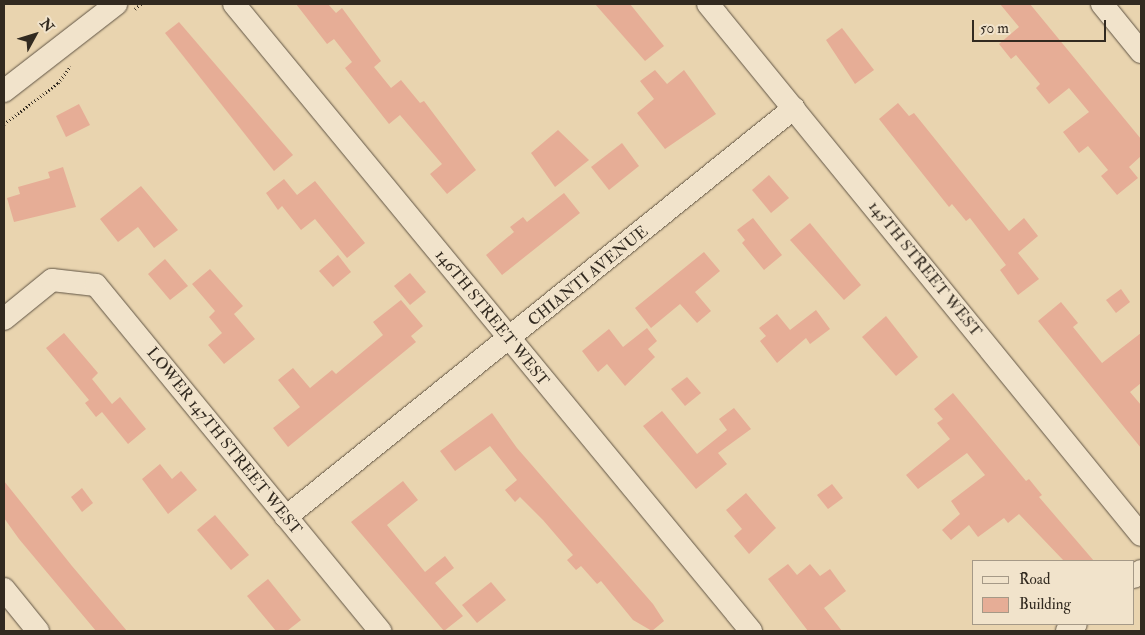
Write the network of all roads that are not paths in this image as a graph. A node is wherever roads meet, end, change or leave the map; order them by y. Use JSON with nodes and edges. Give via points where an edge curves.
{"nodes":[{"id":1,"x":116,"y":4,"type":"edge"},
{"id":2,"x":234,"y":4,"type":"edge"},
{"id":3,"x":708,"y":4,"type":"edge"},
{"id":4,"x":1102,"y":4,"type":"edge"},
{"id":5,"x":1141,"y":52,"type":"edge"},
{"id":6,"x":4,"y":92,"type":"edge"},
{"id":7,"x":794,"y":108,"type":"junction"},
{"id":8,"x":4,"y":319,"type":"edge"},
{"id":9,"x":510,"y":339,"type":"junction"},
{"id":10,"x":286,"y":517,"type":"junction"},
{"id":11,"x":1141,"y":535,"type":"edge"},
{"id":12,"x":4,"y":589,"type":"edge"},
{"id":13,"x":38,"y":631,"type":"edge"},
{"id":14,"x":380,"y":631,"type":"edge"},
{"id":15,"x":751,"y":631,"type":"edge"}],
"edges":[{"from":1,"to":6,"type":"street"},
{"from":2,"to":9,"type":"street","name":"146TH STREET WEST"},
{"from":3,"to":7,"type":"street","name":"145TH STREET WEST"},
{"from":4,"to":5,"type":"street"},
{"from":7,"to":9,"type":"street","name":"CHIANTI AVENUE"},
{"from":7,"to":11,"type":"street","name":"145TH STREET WEST"},
{"from":8,"to":10,"type":"street","name":"LOWER 147TH STREET WEST","via":[[52,280],[96,285]]},
{"from":9,"to":10,"type":"street","name":"CHIANTI AVENUE"},
{"from":9,"to":15,"type":"street","name":"146TH STREET WEST"},
{"from":10,"to":14,"type":"street","name":"LOWER 147TH STREET WEST"},
{"from":12,"to":13,"type":"street"}]}
